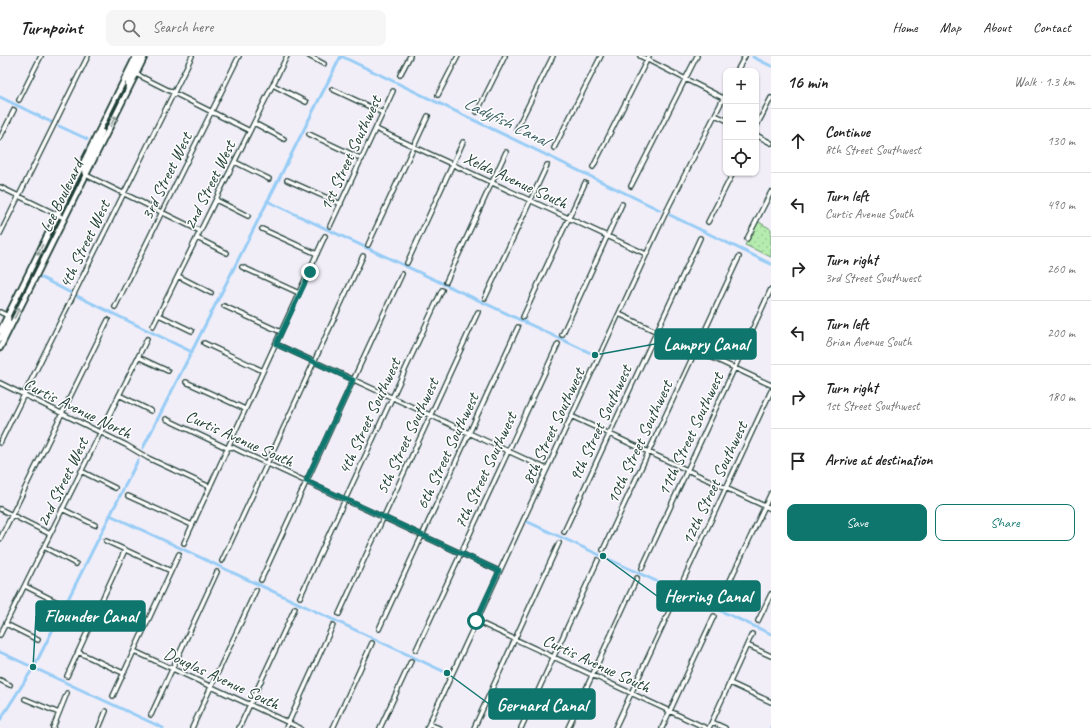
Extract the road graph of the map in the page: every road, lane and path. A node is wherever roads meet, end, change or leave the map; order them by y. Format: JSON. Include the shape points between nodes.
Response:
{"nodes":[{"id":1,"x":41,"y":56,"type":"edge"},
{"id":2,"x":88,"y":56,"type":"edge"},
{"id":3,"x":136,"y":56,"type":"edge"},
{"id":4,"x":140,"y":56,"type":"edge"},
{"id":5,"x":145,"y":56,"type":"edge"},
{"id":6,"x":192,"y":56,"type":"edge"},
{"id":7,"x":239,"y":56,"type":"edge"},
{"id":8,"x":287,"y":56,"type":"edge"},
{"id":9,"x":309,"y":56,"type":"edge"},
{"id":10,"x":410,"y":56,"type":"edge"},
{"id":11,"x":458,"y":56,"type":"edge"},
{"id":12,"x":505,"y":56,"type":"edge"},
{"id":13,"x":553,"y":56,"type":"edge"},
{"id":14,"x":601,"y":56,"type":"edge"},
{"id":15,"x":640,"y":56,"type":"edge"},
{"id":16,"x":697,"y":56,"type":"edge"},
{"id":17,"x":744,"y":56,"type":"edge"},
{"id":18,"x":648,"y":58,"type":"edge"},
{"id":19,"x":324,"y":64,"type":"dead end"},
{"id":20,"x":738,"y":68,"type":"edge"},
{"id":21,"x":136,"y":74,"type":"junction"},
{"id":22,"x":400,"y":75,"type":"dead end"},
{"id":23,"x":685,"y":79,"type":"junction"},
{"id":24,"x":273,"y":86,"type":"junction"},
{"id":25,"x":332,"y":90,"type":"dead end"},
{"id":26,"x":128,"y":91,"type":"junction"},
{"id":27,"x":393,"y":91,"type":"dead end"},
{"id":28,"x":174,"y":92,"type":"junction"},
{"id":29,"x":438,"y":95,"type":"dead end"},
{"id":30,"x":723,"y":98,"type":"joint"},
{"id":31,"x":771,"y":98,"type":"edge"},
{"id":32,"x":19,"y":100,"type":"dead end"},
{"id":33,"x":306,"y":102,"type":"dead end"},
{"id":34,"x":14,"y":110,"type":"dead end"},
{"id":35,"x":212,"y":112,"type":"junction"},
{"id":36,"x":477,"y":112,"type":"dead end"},
{"id":37,"x":383,"y":113,"type":"junction"},
{"id":38,"x":715,"y":115,"type":"junction"},
{"id":39,"x":428,"y":116,"type":"dead end"},
{"id":40,"x":723,"y":119,"type":"edge"},
{"id":41,"x":759,"y":122,"type":"edge"},
{"id":42,"x":254,"y":124,"type":"junction"},
{"id":43,"x":100,"y":128,"type":"junction"},
{"id":44,"x":376,"y":129,"type":"junction"},
{"id":45,"x":516,"y":130,"type":"dead end"},
{"id":46,"x":250,"y":131,"type":"junction"},
{"id":47,"x":309,"y":134,"type":"dead end"},
{"id":48,"x":759,"y":137,"type":"edge"},
{"id":49,"x":0,"y":138,"type":"edge"},
{"id":50,"x":284,"y":139,"type":"dead end"},
{"id":51,"x":463,"y":142,"type":"dead end"},
{"id":52,"x":771,"y":143,"type":"edge"},
{"id":53,"x":414,"y":147,"type":"junction"},
{"id":54,"x":554,"y":148,"type":"dead end"},
{"id":55,"x":506,"y":152,"type":"dead end"},
{"id":56,"x":362,"y":159,"type":"junction"},
{"id":57,"x":235,"y":162,"type":"junction"},
{"id":58,"x":453,"y":164,"type":"junction"},
{"id":59,"x":547,"y":165,"type":"dead end"},
{"id":60,"x":593,"y":167,"type":"dead end"},
{"id":61,"x":86,"y":175,"type":"junction"},
{"id":62,"x":731,"y":176,"type":"edge"},
{"id":63,"x":269,"y":179,"type":"dead end"},
{"id":64,"x":287,"y":180,"type":"dead end"},
{"id":65,"x":492,"y":182,"type":"junction"},
{"id":66,"x":585,"y":183,"type":"dead end"},
{"id":67,"x":0,"y":186,"type":"edge"},
{"id":68,"x":631,"y":186,"type":"dead end"},
{"id":69,"x":771,"y":192,"type":"edge"},
{"id":70,"x":124,"y":193,"type":"junction"},
{"id":71,"x":19,"y":196,"type":"junction"},
{"id":72,"x":216,"y":200,"type":"junction"},
{"id":73,"x":530,"y":200,"type":"junction"},
{"id":74,"x":341,"y":204,"type":"junction"},
{"id":75,"x":622,"y":204,"type":"dead end"},
{"id":76,"x":162,"y":212,"type":"junction"},
{"id":77,"x":58,"y":215,"type":"junction"},
{"id":78,"x":248,"y":216,"type":"dead end"},
{"id":79,"x":64,"y":218,"type":"junction"},
{"id":80,"x":569,"y":218,"type":"junction"},
{"id":81,"x":708,"y":222,"type":"dead end"},
{"id":82,"x":330,"y":226,"type":"dead end"},
{"id":83,"x":262,"y":229,"type":"dead end"},
{"id":84,"x":200,"y":231,"type":"junction"},
{"id":85,"x":0,"y":234,"type":"edge"},
{"id":86,"x":326,"y":236,"type":"dead end"},
{"id":87,"x":608,"y":236,"type":"junction"},
{"id":88,"x":197,"y":238,"type":"junction"},
{"id":89,"x":700,"y":238,"type":"dead end"},
{"id":90,"x":747,"y":239,"type":"dead end"},
{"id":91,"x":368,"y":245,"type":"dead end"},
{"id":92,"x":227,"y":253,"type":"dead end"},
{"id":93,"x":317,"y":254,"type":"junction"},
{"id":94,"x":646,"y":254,"type":"junction"},
{"id":95,"x":364,"y":256,"type":"dead end"},
{"id":96,"x":739,"y":257,"type":"dead end"},
{"id":97,"x":407,"y":263,"type":"dead end"},
{"id":98,"x":242,"y":267,"type":"dead end"},
{"id":99,"x":402,"y":274,"type":"dead end"},
{"id":100,"x":178,"y":276,"type":"junction"},
{"id":101,"x":446,"y":282,"type":"dead end"},
{"id":102,"x":771,"y":289,"type":"edge"},
{"id":103,"x":442,"y":290,"type":"dead end"},
{"id":104,"x":211,"y":293,"type":"dead end"},
{"id":105,"x":299,"y":293,"type":"junction"},
{"id":106,"x":485,"y":298,"type":"dead end"},
{"id":107,"x":224,"y":306,"type":"dead end"},
{"id":108,"x":115,"y":307,"type":"dead end"},
{"id":109,"x":0,"y":312,"type":"edge"},
{"id":110,"x":478,"y":312,"type":"dead end"},
{"id":111,"x":159,"y":314,"type":"junction"},
{"id":112,"x":618,"y":314,"type":"junction"},
{"id":113,"x":8,"y":316,"type":"junction"},
{"id":114,"x":523,"y":317,"type":"dead end"},
{"id":115,"x":108,"y":320,"type":"dead end"},
{"id":116,"x":153,"y":326,"type":"dead end"},
{"id":117,"x":518,"y":327,"type":"dead end"},
{"id":118,"x":0,"y":331,"type":"edge"},
{"id":119,"x":192,"y":331,"type":"dead end"},
{"id":120,"x":281,"y":332,"type":"junction"},
{"id":121,"x":657,"y":332,"type":"junction"},
{"id":122,"x":562,"y":335,"type":"dead end"},
{"id":123,"x":0,"y":339,"type":"edge"},
{"id":124,"x":147,"y":339,"type":"dead end"},
{"id":125,"x":204,"y":343,"type":"dead end"},
{"id":126,"x":276,"y":344,"type":"junction"},
{"id":127,"x":558,"y":344,"type":"dead end"},
{"id":128,"x":0,"y":348,"type":"edge"},
{"id":129,"x":696,"y":350,"type":"junction"},
{"id":130,"x":138,"y":356,"type":"junction"},
{"id":131,"x":315,"y":362,"type":"junction"},
{"id":132,"x":735,"y":368,"type":"junction"},
{"id":133,"x":263,"y":370,"type":"junction"},
{"id":134,"x":168,"y":371,"type":"dead end"},
{"id":135,"x":353,"y":380,"type":"junction"},
{"id":136,"x":186,"y":382,"type":"dead end"},
{"id":137,"x":0,"y":383,"type":"edge"},
{"id":138,"x":771,"y":385,"type":"edge"},
{"id":139,"x":771,"y":391,"type":"edge"},
{"id":140,"x":24,"y":395,"type":"junction"},
{"id":141,"x":119,"y":395,"type":"junction"},
{"id":142,"x":392,"y":397,"type":"junction"},
{"id":143,"x":246,"y":409,"type":"junction"},
{"id":144,"x":151,"y":411,"type":"dead end"},
{"id":145,"x":62,"y":414,"type":"junction"},
{"id":146,"x":431,"y":415,"type":"junction"},
{"id":147,"x":571,"y":416,"type":"junction"},
{"id":148,"x":166,"y":420,"type":"dead end"},
{"id":149,"x":100,"y":433,"type":"junction"},
{"id":150,"x":470,"y":433,"type":"junction"},
{"id":151,"x":610,"y":434,"type":"junction"},
{"id":152,"x":0,"y":443,"type":"edge"},
{"id":153,"x":228,"y":448,"type":"junction"},
{"id":154,"x":508,"y":451,"type":"junction"},
{"id":155,"x":649,"y":452,"type":"junction"},
{"id":156,"x":267,"y":464,"type":"junction"},
{"id":157,"x":547,"y":469,"type":"junction"},
{"id":158,"x":687,"y":470,"type":"junction"},
{"id":159,"x":82,"y":471,"type":"junction"},
{"id":160,"x":306,"y":481,"type":"junction"},
{"id":161,"x":210,"y":487,"type":"junction"},
{"id":162,"x":115,"y":488,"type":"dead end"},
{"id":163,"x":726,"y":488,"type":"junction"},
{"id":164,"x":771,"y":493,"type":"edge"},
{"id":165,"x":128,"y":496,"type":"dead end"},
{"id":166,"x":345,"y":499,"type":"junction"},
{"id":167,"x":765,"y":506,"type":"junction"},
{"id":168,"x":771,"y":508,"type":"edge"},
{"id":169,"x":0,"y":509,"type":"edge"},
{"id":170,"x":62,"y":509,"type":"junction"},
{"id":171,"x":12,"y":515,"type":"junction"},
{"id":172,"x":384,"y":517,"type":"junction"},
{"id":173,"x":95,"y":525,"type":"dead end"},
{"id":174,"x":192,"y":525,"type":"junction"},
{"id":175,"x":564,"y":532,"type":"dead end"},
{"id":176,"x":50,"y":534,"type":"junction"},
{"id":177,"x":422,"y":535,"type":"junction"},
{"id":178,"x":0,"y":539,"type":"edge"},
{"id":179,"x":106,"y":541,"type":"dead end"},
{"id":180,"x":184,"y":543,"type":"dead end"},
{"id":181,"x":559,"y":543,"type":"dead end"},
{"id":182,"x":44,"y":548,"type":"junction"},
{"id":183,"x":125,"y":550,"type":"junction"},
{"id":184,"x":603,"y":550,"type":"dead end"},
{"id":185,"x":461,"y":553,"type":"junction"},
{"id":186,"x":179,"y":554,"type":"dead end"},
{"id":187,"x":598,"y":560,"type":"dead end"},
{"id":188,"x":222,"y":562,"type":"dead end"},
{"id":189,"x":76,"y":564,"type":"dead end"},
{"id":190,"x":642,"y":568,"type":"dead end"},
{"id":191,"x":170,"y":571,"type":"junction"},
{"id":192,"x":499,"y":571,"type":"junction"},
{"id":193,"x":217,"y":572,"type":"dead end"},
{"id":194,"x":637,"y":578,"type":"dead end"},
{"id":195,"x":261,"y":580,"type":"dead end"},
{"id":196,"x":681,"y":585,"type":"dead end"},
{"id":197,"x":25,"y":586,"type":"junction"},
{"id":198,"x":256,"y":590,"type":"dead end"},
{"id":199,"x":771,"y":594,"type":"edge"},
{"id":200,"x":300,"y":597,"type":"dead end"},
{"id":201,"x":674,"y":599,"type":"dead end"},
{"id":202,"x":57,"y":602,"type":"dead end"},
{"id":203,"x":769,"y":603,"type":"edge"},
{"id":204,"x":719,"y":604,"type":"dead end"},
{"id":205,"x":295,"y":608,"type":"dead end"},
{"id":206,"x":339,"y":614,"type":"dead end"},
{"id":207,"x":714,"y":616,"type":"dead end"},
{"id":208,"x":476,"y":621,"type":"junction"},
{"id":209,"x":758,"y":621,"type":"dead end"},
{"id":210,"x":6,"y":624,"type":"junction"},
{"id":211,"x":333,"y":626,"type":"dead end"},
{"id":212,"x":379,"y":629,"type":"dead end"},
{"id":213,"x":752,"y":634,"type":"dead end"},
{"id":214,"x":0,"y":636,"type":"edge"},
{"id":215,"x":515,"y":639,"type":"junction"},
{"id":216,"x":38,"y":640,"type":"dead end"},
{"id":217,"x":372,"y":643,"type":"dead end"},
{"id":218,"x":747,"y":644,"type":"junction"},
{"id":219,"x":416,"y":650,"type":"dead end"},
{"id":220,"x":134,"y":651,"type":"junction"},
{"id":221,"x":78,"y":652,"type":"junction"},
{"id":222,"x":771,"y":656,"type":"edge"},
{"id":223,"x":554,"y":657,"type":"junction"},
{"id":224,"x":410,"y":661,"type":"dead end"},
{"id":225,"x":172,"y":669,"type":"junction"},
{"id":226,"x":123,"y":673,"type":"junction"},
{"id":227,"x":592,"y":675,"type":"junction"},
{"id":228,"x":67,"y":676,"type":"dead end"},
{"id":229,"x":0,"y":680,"type":"edge"},
{"id":230,"x":730,"y":683,"type":"junction"},
{"id":231,"x":10,"y":685,"type":"dead end"},
{"id":232,"x":211,"y":687,"type":"junction"},
{"id":233,"x":67,"y":693,"type":"dead end"},
{"id":234,"x":631,"y":693,"type":"junction"},
{"id":235,"x":113,"y":696,"type":"dead end"},
{"id":236,"x":25,"y":699,"type":"dead end"},
{"id":237,"x":771,"y":702,"type":"edge"},
{"id":238,"x":250,"y":705,"type":"junction"},
{"id":239,"x":106,"y":711,"type":"dead end"},
{"id":240,"x":670,"y":711,"type":"junction"},
{"id":241,"x":59,"y":713,"type":"junction"},
{"id":242,"x":151,"y":715,"type":"dead end"},
{"id":243,"x":712,"y":722,"type":"junction"},
{"id":244,"x":289,"y":723,"type":"junction"},
{"id":245,"x":429,"y":724,"type":"junction"},
{"id":246,"x":53,"y":728,"type":"edge"},
{"id":247,"x":99,"y":728,"type":"edge"},
{"id":248,"x":192,"y":728,"type":"edge"},
{"id":249,"x":239,"y":728,"type":"edge"},
{"id":250,"x":286,"y":728,"type":"edge"},
{"id":251,"x":300,"y":728,"type":"edge"},
{"id":252,"x":333,"y":728,"type":"edge"},
{"id":253,"x":380,"y":728,"type":"edge"},
{"id":254,"x":427,"y":728,"type":"edge"},
{"id":255,"x":439,"y":728,"type":"edge"},
{"id":256,"x":474,"y":728,"type":"edge"},
{"id":257,"x":521,"y":728,"type":"edge"},
{"id":258,"x":568,"y":728,"type":"edge"},
{"id":259,"x":615,"y":728,"type":"edge"},
{"id":260,"x":662,"y":728,"type":"edge"},
{"id":261,"x":708,"y":728,"type":"edge"},
{"id":262,"x":725,"y":728,"type":"edge"}],
"edges":[{"from":1,"to":32,"type":"street"},
{"from":2,"to":71,"type":"street"},
{"from":3,"to":43,"type":"main road","name":"Lee Boulevard"},
{"from":4,"to":26,"type":"main road","via":[[128,81]]},
{"from":5,"to":21,"type":"main road","name":"Lee Boulevard"},
{"from":6,"to":28,"type":"street","name":"4th Street West"},
{"from":7,"to":35,"type":"street","name":"3rd Street West"},
{"from":8,"to":24,"type":"street","name":"2nd Street West"},
{"from":9,"to":19,"type":"street"},
{"from":10,"to":22,"type":"street"},
{"from":11,"to":29,"type":"street"},
{"from":12,"to":36,"type":"street"},
{"from":13,"to":45,"type":"street"},
{"from":14,"to":54,"type":"street"},
{"from":15,"to":18,"type":"street"},
{"from":16,"to":23,"type":"street"},
{"from":17,"to":20,"type":"street"},
{"from":18,"to":23,"type":"street"},
{"from":18,"to":60,"type":"street"},
{"from":21,"to":26,"type":"main road","name":"Lee Boulevard"},
{"from":21,"to":28,"type":"street"},
{"from":23,"to":30,"type":"street"},
{"from":23,"to":68,"type":"street"},
{"from":24,"to":33,"type":"street"},
{"from":24,"to":42,"type":"street","name":"2nd Street West"},
{"from":25,"to":37,"type":"street"},
{"from":61,"to":26,"type":"main road","name":"Lee Boulevard","one_way":true},
{"from":27,"to":37,"type":"street","name":"1st Street Southwest"},
{"from":28,"to":35,"type":"street"},
{"from":28,"to":70,"type":"street","name":"4th Street West"},
{"from":30,"to":38,"type":"street","name":"8th Street Southwest"},
{"from":31,"to":41,"type":"street"},
{"from":34,"to":49,"type":"street"},
{"from":35,"to":46,"type":"street"},
{"from":35,"to":76,"type":"street","name":"3rd Street West"},
{"from":37,"to":44,"type":"street","name":"1st Street Southwest"},
{"from":38,"to":40,"type":"street"},
{"from":38,"to":94,"type":"street","name":"8th Street Southwest"},
{"from":39,"to":53,"type":"street"},
{"from":42,"to":46,"type":"street","name":"2nd Street West"},
{"from":42,"to":50,"type":"street"},
{"from":43,"to":61,"type":"main road","via":[[102,132],[85,168]]},
{"from":43,"to":77,"type":"main road","name":"Lee Boulevard"},
{"from":44,"to":53,"type":"street","name":"Xelda Avenue South"},
{"from":44,"to":56,"type":"street","name":"1st Street Southwest"},
{"from":46,"to":57,"type":"street","name":"2nd Street West"},
{"from":47,"to":56,"type":"street"},
{"from":48,"to":52,"type":"street"},
{"from":51,"to":58,"type":"street"},
{"from":53,"to":58,"type":"street","name":"Xelda Avenue South"},
{"from":53,"to":91,"type":"street"},
{"from":55,"to":65,"type":"street"},
{"from":56,"to":74,"type":"street","name":"1st Street Southwest"},
{"from":57,"to":63,"type":"street"},
{"from":57,"to":72,"type":"street","name":"2nd Street West"},
{"from":58,"to":65,"type":"street","name":"Xelda Avenue South"},
{"from":58,"to":97,"type":"street"},
{"from":59,"to":73,"type":"street"},
{"from":61,"to":70,"type":"street"},
{"from":61,"to":79,"type":"main road","name":"Lee Boulevard"},
{"from":62,"to":81,"type":"street"},
{"from":64,"to":74,"type":"street"},
{"from":65,"to":73,"type":"street","name":"Xelda Avenue South"},
{"from":65,"to":101,"type":"street"},
{"from":66,"to":80,"type":"street"},
{"from":67,"to":71,"type":"street"},
{"from":69,"to":90,"type":"street"},
{"from":70,"to":76,"type":"street"},
{"from":70,"to":140,"type":"street","name":"4th Street West"},
{"from":71,"to":77,"type":"street"},
{"from":71,"to":85,"type":"street"},
{"from":72,"to":78,"type":"street"},
{"from":72,"to":84,"type":"street","name":"2nd Street West"},
{"from":73,"to":80,"type":"street","name":"Xelda Avenue South"},
{"from":73,"to":106,"type":"street"},
{"from":74,"to":82,"type":"street","name":"1st Street Southwest"},
{"from":75,"to":87,"type":"street"},
{"from":76,"to":84,"type":"street"},
{"from":76,"to":108,"type":"street","name":"3rd Street West"},
{"from":77,"to":79,"type":"street"},
{"from":77,"to":113,"type":"main road","name":"Lee Boulevard","one_way":true},
{"from":128,"to":79,"type":"main road","name":"Lee Boulevard","one_way":true},
{"from":80,"to":87,"type":"street","name":"Xelda Avenue South"},
{"from":80,"to":114,"type":"street"},
{"from":83,"to":93,"type":"street"},
{"from":84,"to":88,"type":"street","name":"2nd Street West"},
{"from":86,"to":93,"type":"street","name":"1st Street Southwest"},
{"from":87,"to":94,"type":"street","name":"Xelda Avenue South"},
{"from":87,"to":122,"type":"street"},
{"from":88,"to":92,"type":"street"},
{"from":88,"to":100,"type":"street","name":"2nd Street West"},
{"from":89,"to":121,"type":"street","name":"9th Street Southwest"},
{"from":93,"to":105,"type":"street","name":"1st Street Southwest"},
{"from":94,"to":112,"type":"street","name":"8th Street Southwest"},
{"from":95,"to":131,"type":"street"},
{"from":96,"to":129,"type":"street","name":"10th Street Southwest"},
{"from":98,"to":105,"type":"street"},
{"from":99,"to":135,"type":"street"},
{"from":100,"to":104,"type":"street"},
{"from":100,"to":111,"type":"street","name":"2nd Street West"},
{"from":102,"to":132,"type":"street","name":"11th Street Southwest"},
{"from":103,"to":142,"type":"street","name":"4th Street Southwest"},
{"from":105,"to":120,"type":"street","name":"1st Street Southwest"},
{"from":107,"to":120,"type":"street"},
{"from":109,"to":113,"type":"street"},
{"from":110,"to":146,"type":"street","name":"5th Street Southwest"},
{"from":111,"to":116,"type":"street","name":"2nd Street West"},
{"from":111,"to":119,"type":"street"},
{"from":112,"to":121,"type":"street"},
{"from":112,"to":147,"type":"street","name":"8th Street Southwest"},
{"from":113,"to":118,"type":"main road","name":"Lee Boulevard"},
{"from":113,"to":123,"type":"main road"},
{"from":115,"to":145,"type":"street"},
{"from":117,"to":150,"type":"street","name":"6th Street Southwest"},
{"from":120,"to":126,"type":"street","name":"1st Street Southwest"},
{"from":121,"to":129,"type":"street"},
{"from":121,"to":151,"type":"street","name":"9th Street Southwest"},
{"from":124,"to":130,"type":"street","name":"2nd Street West"},
{"from":125,"to":133,"type":"street"},
{"from":126,"to":131,"type":"street"},
{"from":126,"to":133,"type":"street","name":"1st Street Southwest"},
{"from":127,"to":154,"type":"street","name":"7th Street Southwest"},
{"from":129,"to":132,"type":"street"},
{"from":129,"to":155,"type":"street","name":"10th Street Southwest"},
{"from":130,"to":134,"type":"street"},
{"from":130,"to":141,"type":"street","name":"2nd Street West"},
{"from":131,"to":135,"type":"street"},
{"from":131,"to":156,"type":"street"},
{"from":132,"to":138,"type":"street"},
{"from":132,"to":158,"type":"street","name":"11th Street Southwest"},
{"from":133,"to":143,"type":"street","name":"1st Street Southwest"},
{"from":135,"to":142,"type":"street"},
{"from":135,"to":160,"type":"street"},
{"from":136,"to":143,"type":"street"},
{"from":137,"to":140,"type":"street","name":"Curtis Avenue North"},
{"from":139,"to":163,"type":"street","name":"12th Street Southwest"},
{"from":140,"to":145,"type":"street","name":"Curtis Avenue North"},
{"from":140,"to":152,"type":"street","name":"4th Street West"},
{"from":141,"to":144,"type":"street"},
{"from":141,"to":149,"type":"street","name":"2nd Street West"},
{"from":142,"to":146,"type":"street"},
{"from":142,"to":166,"type":"street","name":"4th Street Southwest"},
{"from":143,"to":153,"type":"street","name":"1st Street Southwest"},
{"from":145,"to":149,"type":"street","name":"Curtis Avenue North"},
{"from":145,"to":171,"type":"street"},
{"from":146,"to":150,"type":"street"},
{"from":146,"to":172,"type":"street","name":"5th Street Southwest"},
{"from":147,"to":151,"type":"street"},
{"from":147,"to":157,"type":"street","name":"8th Street Southwest"},
{"from":148,"to":153,"type":"street","name":"Curtis Avenue South"},
{"from":149,"to":159,"type":"street","name":"2nd Street West"},
{"from":149,"to":161,"type":"street","name":"Curtis Avenue North"},
{"from":150,"to":154,"type":"street"},
{"from":150,"to":177,"type":"street","name":"6th Street Southwest"},
{"from":151,"to":155,"type":"street"},
{"from":151,"to":175,"type":"street","name":"9th Street Southwest"},
{"from":153,"to":156,"type":"street","name":"Curtis Avenue South","via":[[232,447]]},
{"from":153,"to":161,"type":"street","name":"1st Street Southwest"},
{"from":154,"to":157,"type":"street"},
{"from":154,"to":185,"type":"street","name":"7th Street Southwest"},
{"from":155,"to":158,"type":"street"},
{"from":155,"to":184,"type":"street","name":"10th Street Southwest"},
{"from":156,"to":160,"type":"street","name":"Curtis Avenue South"},
{"from":156,"to":188,"type":"street"},
{"from":157,"to":192,"type":"street","name":"8th Street Southwest"},
{"from":158,"to":163,"type":"street"},
{"from":158,"to":190,"type":"street","name":"11th Street Southwest"},
{"from":159,"to":162,"type":"street"},
{"from":159,"to":170,"type":"street","name":"2nd Street West"},
{"from":160,"to":166,"type":"street","name":"Curtis Avenue South"},
{"from":160,"to":195,"type":"street"},
{"from":161,"to":174,"type":"street","name":"1st Street Southwest"},
{"from":163,"to":167,"type":"street"},
{"from":163,"to":196,"type":"street","name":"12th Street Southwest"},
{"from":164,"to":167,"type":"street"},
{"from":165,"to":174,"type":"street"},
{"from":166,"to":172,"type":"street","name":"Curtis Avenue South"},
{"from":166,"to":200,"type":"street","name":"4th Street Southwest"},
{"from":167,"to":168,"type":"street"},
{"from":167,"to":204,"type":"street"},
{"from":169,"to":171,"type":"street"},
{"from":170,"to":173,"type":"street"},
{"from":170,"to":176,"type":"street","name":"2nd Street West"},
{"from":171,"to":176,"type":"street"},
{"from":171,"to":178,"type":"street"},
{"from":172,"to":177,"type":"street","name":"Curtis Avenue South"},
{"from":172,"to":206,"type":"street","name":"5th Street Southwest"},
{"from":174,"to":180,"type":"street","name":"1st Street Southwest"},
{"from":176,"to":182,"type":"street","name":"2nd Street West"},
{"from":177,"to":185,"type":"street","name":"Curtis Avenue South"},
{"from":177,"to":212,"type":"street","name":"6th Street Southwest"},
{"from":179,"to":183,"type":"street"},
{"from":181,"to":215,"type":"street"},
{"from":182,"to":189,"type":"street"},
{"from":182,"to":197,"type":"street","name":"2nd Street West"},
{"from":183,"to":191,"type":"street"},
{"from":183,"to":221,"type":"street"},
{"from":185,"to":192,"type":"street","name":"Curtis Avenue South"},
{"from":185,"to":219,"type":"street","name":"7th Street Southwest"},
{"from":186,"to":191,"type":"street"},
{"from":187,"to":223,"type":"street"},
{"from":191,"to":220,"type":"street"},
{"from":192,"to":208,"type":"street","name":"8th Street Southwest"},
{"from":193,"to":225,"type":"street"},
{"from":194,"to":227,"type":"street"},
{"from":197,"to":202,"type":"street"},
{"from":197,"to":210,"type":"street","name":"2nd Street West"},
{"from":198,"to":232,"type":"street"},
{"from":199,"to":203,"type":"street"},
{"from":201,"to":234,"type":"street"},
{"from":203,"to":209,"type":"street"},
{"from":205,"to":238,"type":"street"},
{"from":207,"to":240,"type":"street"},
{"from":208,"to":215,"type":"street","name":"Curtis Avenue South"},
{"from":208,"to":245,"type":"street","name":"8th Street Southwest"},
{"from":210,"to":214,"type":"street","name":"2nd Street West"},
{"from":210,"to":216,"type":"street"},
{"from":211,"to":244,"type":"street"},
{"from":213,"to":218,"type":"street"},
{"from":215,"to":223,"type":"street","name":"Curtis Avenue South"},
{"from":215,"to":256,"type":"street"},
{"from":217,"to":252,"type":"street"},
{"from":218,"to":222,"type":"street"},
{"from":218,"to":230,"type":"street"},
{"from":220,"to":225,"type":"street","name":"Douglas Avenue South"},
{"from":220,"to":226,"type":"street"},
{"from":221,"to":226,"type":"street"},
{"from":221,"to":228,"type":"street"},
{"from":223,"to":227,"type":"street","name":"Curtis Avenue South"},
{"from":223,"to":257,"type":"street"},
{"from":224,"to":253,"type":"street"},
{"from":225,"to":232,"type":"street","name":"Douglas Avenue South"},
{"from":225,"to":242,"type":"street"},
{"from":226,"to":235,"type":"street"},
{"from":227,"to":234,"type":"street","name":"Curtis Avenue South"},
{"from":227,"to":258,"type":"street"},
{"from":229,"to":231,"type":"street"},
{"from":230,"to":237,"type":"street"},
{"from":230,"to":243,"type":"street"},
{"from":232,"to":238,"type":"street","name":"Douglas Avenue South"},
{"from":232,"to":248,"type":"street"},
{"from":233,"to":241,"type":"street"},
{"from":234,"to":240,"type":"street","name":"Curtis Avenue South"},
{"from":234,"to":259,"type":"street"},
{"from":236,"to":241,"type":"street"},
{"from":238,"to":244,"type":"street","name":"Douglas Avenue South"},
{"from":238,"to":249,"type":"street"},
{"from":239,"to":247,"type":"street"},
{"from":240,"to":260,"type":"street"},
{"from":240,"to":261,"type":"street","name":"Curtis Avenue South"},
{"from":241,"to":246,"type":"street"},
{"from":243,"to":261,"type":"street"},
{"from":243,"to":262,"type":"street"},
{"from":244,"to":250,"type":"street"},
{"from":244,"to":251,"type":"street","name":"Douglas Avenue South"},
{"from":245,"to":254,"type":"street","name":"8th Street Southwest"},
{"from":245,"to":255,"type":"street"}]}
